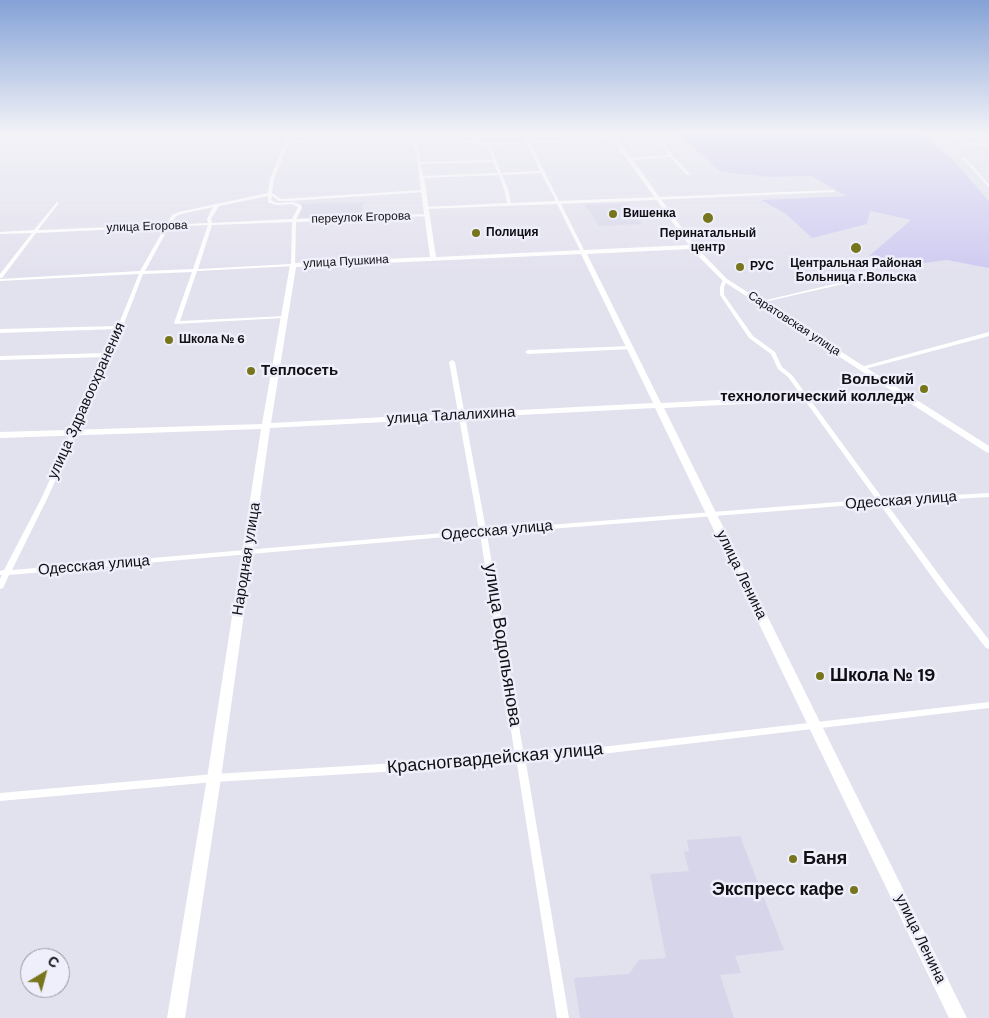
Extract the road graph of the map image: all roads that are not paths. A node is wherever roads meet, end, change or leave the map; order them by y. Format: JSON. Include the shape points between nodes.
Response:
{"nodes":[{"id":1,"x":272,"y":181,"type":"edge"},
{"id":2,"x":422,"y":181,"type":"edge"},
{"id":3,"x":501,"y":181,"type":"edge"},
{"id":4,"x":547,"y":181,"type":"edge"},
{"id":5,"x":645,"y":181,"type":"edge"},
{"id":6,"x":423,"y":191,"type":"junction"},
{"id":7,"x":833,"y":191,"type":"dead end"},
{"id":8,"x":271,"y":194,"type":"junction"},
{"id":9,"x":658,"y":199,"type":"junction"},
{"id":10,"x":557,"y":202,"type":"junction"},
{"id":11,"x":57,"y":203,"type":"dead end"},
{"id":12,"x":221,"y":204,"type":"junction"},
{"id":13,"x":509,"y":204,"type":"junction"},
{"id":14,"x":426,"y":208,"type":"junction"},
{"id":15,"x":428,"y":215,"type":"junction"},
{"id":16,"x":294,"y":220,"type":"junction"},
{"id":17,"x":166,"y":225,"type":"junction"},
{"id":18,"x":210,"y":225,"type":"junction"},
{"id":19,"x":36,"y":232,"type":"junction"},
{"id":20,"x":0,"y":233,"type":"edge"},
{"id":21,"x":693,"y":247,"type":"junction"},
{"id":22,"x":583,"y":252,"type":"junction"},
{"id":23,"x":433,"y":258,"type":"junction"},
{"id":24,"x":293,"y":264,"type":"junction"},
{"id":25,"x":193,"y":270,"type":"junction"},
{"id":26,"x":142,"y":272,"type":"junction"},
{"id":27,"x":885,"y":273,"type":"dead end"},
{"id":28,"x":0,"y":278,"type":"edge"},
{"id":29,"x":725,"y":280,"type":"junction"},
{"id":30,"x":760,"y":302,"type":"junction"},
{"id":31,"x":284,"y":317,"type":"junction"},
{"id":32,"x":122,"y":327,"type":"junction"},
{"id":33,"x":0,"y":331,"type":"edge"},
{"id":34,"x":989,"y":334,"type":"edge"},
{"id":35,"x":631,"y":348,"type":"junction"},
{"id":36,"x":528,"y":352,"type":"dead end"},
{"id":37,"x":109,"y":355,"type":"junction"},
{"id":38,"x":0,"y":358,"type":"edge"},
{"id":39,"x":452,"y":362,"type":"dead end"},
{"id":40,"x":863,"y":368,"type":"junction"},
{"id":41,"x":902,"y":393,"type":"junction"},
{"id":42,"x":804,"y":397,"type":"junction"},
{"id":43,"x":659,"y":405,"type":"junction"},
{"id":44,"x":462,"y":416,"type":"junction"},
{"id":45,"x":267,"y":426,"type":"junction"},
{"id":46,"x":73,"y":431,"type":"junction"},
{"id":47,"x":0,"y":435,"type":"edge"},
{"id":48,"x":989,"y":450,"type":"edge"},
{"id":49,"x":989,"y":495,"type":"edge"},
{"id":50,"x":882,"y":501,"type":"junction"},
{"id":51,"x":711,"y":515,"type":"junction"},
{"id":52,"x":483,"y":532,"type":"junction"},
{"id":53,"x":248,"y":552,"type":"junction"},
{"id":54,"x":3,"y":573,"type":"edge"},
{"id":55,"x":0,"y":586,"type":"edge"},
{"id":56,"x":989,"y":646,"type":"edge"},
{"id":57,"x":989,"y":705,"type":"edge"},
{"id":58,"x":816,"y":726,"type":"junction"},
{"id":59,"x":520,"y":760,"type":"junction"},
{"id":60,"x":214,"y":778,"type":"junction"},
{"id":61,"x":0,"y":797,"type":"edge"},
{"id":62,"x":176,"y":1018,"type":"edge"},
{"id":63,"x":563,"y":1018,"type":"edge"},
{"id":64,"x":958,"y":1018,"type":"edge"}],
"edges":[{"from":1,"to":8,"type":"street"},
{"from":2,"to":6,"type":"street"},
{"from":3,"to":13,"type":"street"},
{"from":4,"to":10,"type":"street","name":"улица Ленина"},
{"from":5,"to":9,"type":"street","name":"Саратовская улица"},
{"from":6,"to":8,"type":"street","via":[[289,200],[280,200]]},
{"from":6,"to":14,"type":"street"},
{"from":7,"to":9,"type":"street"},
{"from":8,"to":12,"type":"street"},
{"from":8,"to":16,"type":"street","name":"Народная улица","via":[[269,201],[277,204],[298,204],[300,208]]},
{"from":9,"to":10,"type":"street"},
{"from":9,"to":21,"type":"street","name":"Саратовская улица"},
{"from":10,"to":13,"type":"street"},
{"from":10,"to":22,"type":"street","name":"улица Ленина"},
{"from":11,"to":19,"type":"street"},
{"from":12,"to":17,"type":"street","name":"улица Здравоохранения","via":[[172,216]]},
{"from":12,"to":18,"type":"street","via":[[212,212]]},
{"from":13,"to":14,"type":"street"},
{"from":14,"to":15,"type":"street"},
{"from":15,"to":16,"type":"street","name":"переулок Егорова"},
{"from":15,"to":23,"type":"street"},
{"from":16,"to":18,"type":"street","name":"улица Егорова"},
{"from":16,"to":24,"type":"street","name":"Народная улица"},
{"from":17,"to":18,"type":"street","name":"улица Егорова"},
{"from":17,"to":19,"type":"street","name":"улица Егорова"},
{"from":17,"to":26,"type":"street","name":"улица Здравоохранения"},
{"from":18,"to":25,"type":"street"},
{"from":19,"to":20,"type":"street","name":"улица Егорова"},
{"from":19,"to":28,"type":"street"},
{"from":21,"to":22,"type":"street","name":"улица Пушкина"},
{"from":21,"to":29,"type":"street","name":"Саратовская улица"},
{"from":22,"to":23,"type":"street","name":"улица Пушкина"},
{"from":22,"to":35,"type":"street","name":"улица Ленина"},
{"from":23,"to":24,"type":"street","name":"улица Пушкина"},
{"from":24,"to":25,"type":"street","name":"улица Пушкина"},
{"from":24,"to":31,"type":"street","name":"Народная улица"},
{"from":25,"to":26,"type":"street","name":"улица Пушкина"},
{"from":25,"to":31,"type":"street","via":[[176,323]]},
{"from":26,"to":28,"type":"street","name":"улица Пушкина"},
{"from":26,"to":32,"type":"street","name":"улица Здравоохранения"},
{"from":27,"to":30,"type":"street"},
{"from":29,"to":30,"type":"street","name":"Саратовская улица"},
{"from":29,"to":42,"type":"street","via":[[722,294],[752,337],[773,353],[780,368],[790,376]]},
{"from":30,"to":40,"type":"street","name":"Саратовская улица"},
{"from":31,"to":45,"type":"street","name":"Народная улица"},
{"from":32,"to":33,"type":"street"},
{"from":32,"to":37,"type":"street","name":"улица Здравоохранения"},
{"from":34,"to":40,"type":"street"},
{"from":35,"to":36,"type":"street"},
{"from":35,"to":43,"type":"street","name":"улица Ленина"},
{"from":37,"to":38,"type":"street"},
{"from":37,"to":46,"type":"street","name":"улица Здравоохранения"},
{"from":39,"to":44,"type":"street","name":"улица Водопьянова"},
{"from":40,"to":41,"type":"street","name":"Саратовская улица"},
{"from":41,"to":42,"type":"street","name":"улица Талалихина"},
{"from":41,"to":48,"type":"street","name":"Саратовская улица"},
{"from":42,"to":43,"type":"street","name":"улица Талалихина"},
{"from":42,"to":50,"type":"street"},
{"from":43,"to":44,"type":"street","name":"улица Талалихина"},
{"from":43,"to":51,"type":"street","name":"улица Ленина"},
{"from":44,"to":45,"type":"street","name":"улица Талалихина"},
{"from":44,"to":52,"type":"street","name":"улица Водопьянова"},
{"from":45,"to":46,"type":"street","name":"улица Талалихина"},
{"from":45,"to":53,"type":"street","name":"Народная улица"},
{"from":46,"to":47,"type":"street","name":"улица Талалихина"},
{"from":46,"to":54,"type":"street","name":"улица Здравоохранения","via":[[44,499]]},
{"from":49,"to":50,"type":"street","name":"Одесская улица"},
{"from":50,"to":51,"type":"street","name":"Одесская улица"},
{"from":50,"to":56,"type":"street"},
{"from":51,"to":52,"type":"street","name":"Одесская улица"},
{"from":51,"to":58,"type":"street","name":"улица Ленина"},
{"from":52,"to":53,"type":"street","name":"Одесская улица"},
{"from":52,"to":59,"type":"street","name":"улица Водопьянова"},
{"from":53,"to":54,"type":"street","name":"Одесская улица"},
{"from":53,"to":60,"type":"street","name":"Народная улица"},
{"from":54,"to":55,"type":"street","name":"улица Здравоохранения"},
{"from":57,"to":58,"type":"street","name":"Красногвардейская улица"},
{"from":58,"to":59,"type":"street","name":"Красногвардейская улица"},
{"from":58,"to":64,"type":"street","name":"улица Ленина"},
{"from":59,"to":60,"type":"street","name":"Красногвардейская улица"},
{"from":59,"to":63,"type":"street","name":"улица Водопьянова"},
{"from":60,"to":61,"type":"street","name":"Красногвардейская улица"},
{"from":60,"to":62,"type":"street","name":"Народная улица"}]}
